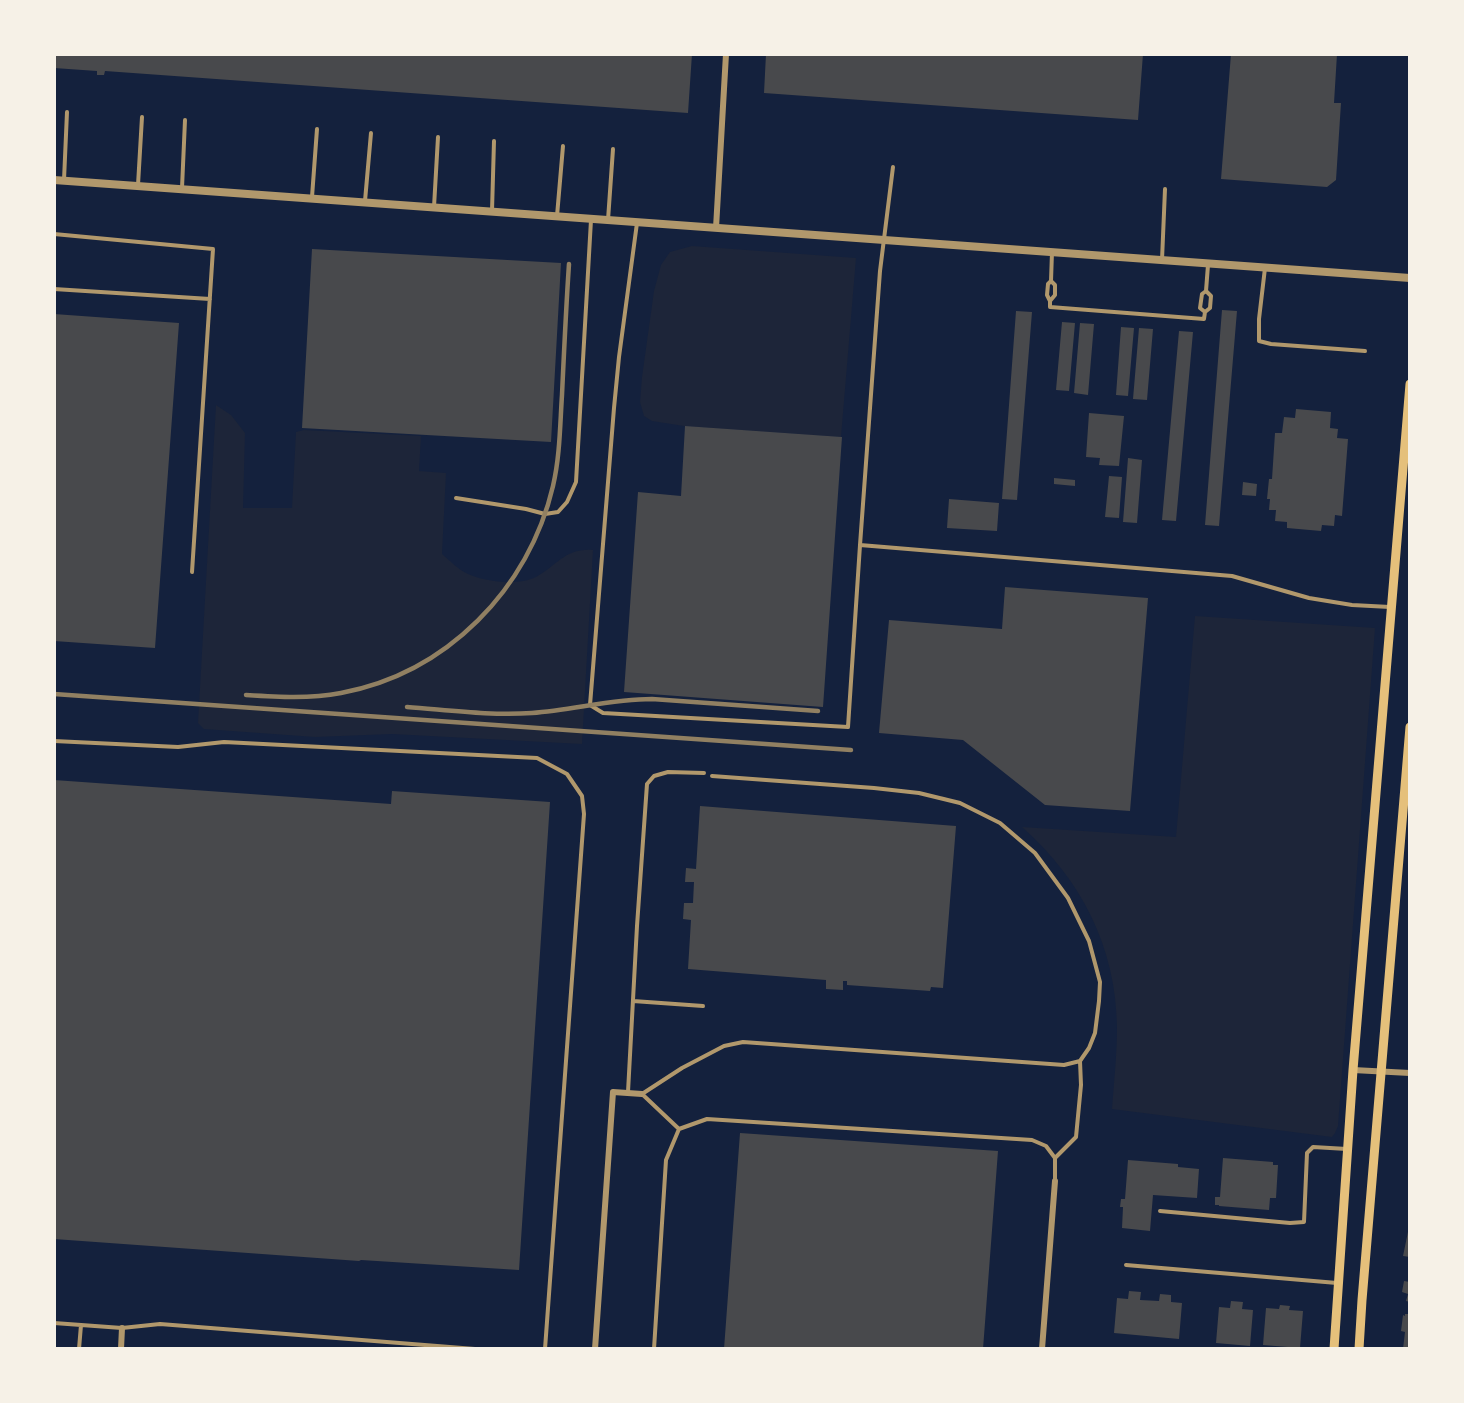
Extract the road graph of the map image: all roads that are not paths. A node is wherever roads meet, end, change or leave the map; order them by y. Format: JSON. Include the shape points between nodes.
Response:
{"nodes":[{"id":1,"x":726,"y":54,"type":"edge"},
{"id":2,"x":67,"y":112,"type":"dead end"},
{"id":3,"x":142,"y":117,"type":"dead end"},
{"id":4,"x":185,"y":120,"type":"dead end"},
{"id":5,"x":317,"y":129,"type":"dead end"},
{"id":6,"x":371,"y":133,"type":"dead end"},
{"id":7,"x":438,"y":137,"type":"dead end"},
{"id":8,"x":494,"y":141,"type":"dead end"},
{"id":9,"x":563,"y":146,"type":"dead end"},
{"id":10,"x":613,"y":149,"type":"dead end"},
{"id":11,"x":893,"y":167,"type":"dead end"},
{"id":12,"x":59,"y":180,"type":"edge"},
{"id":13,"x":138,"y":186,"type":"junction"},
{"id":14,"x":182,"y":189,"type":"junction"},
{"id":15,"x":1165,"y":189,"type":"dead end"},
{"id":16,"x":312,"y":198,"type":"junction"},
{"id":17,"x":365,"y":202,"type":"junction"},
{"id":18,"x":434,"y":207,"type":"junction"},
{"id":19,"x":492,"y":212,"type":"junction"},
{"id":20,"x":557,"y":216,"type":"junction"},
{"id":21,"x":591,"y":219,"type":"junction"},
{"id":22,"x":608,"y":220,"type":"junction"},
{"id":23,"x":637,"y":222,"type":"junction"},
{"id":24,"x":716,"y":228,"type":"junction"},
{"id":25,"x":54,"y":234,"type":"edge"},
{"id":26,"x":885,"y":239,"type":"junction"},
{"id":27,"x":1053,"y":252,"type":"junction"},
{"id":28,"x":1162,"y":260,"type":"junction"},
{"id":29,"x":1208,"y":263,"type":"junction"},
{"id":30,"x":1265,"y":267,"type":"junction"},
{"id":31,"x":1410,"y":278,"type":"edge"},
{"id":32,"x":54,"y":289,"type":"edge"},
{"id":33,"x":1206,"y":291,"type":"junction"},
{"id":34,"x":210,"y":299,"type":"junction"},
{"id":35,"x":1205,"y":312,"type":"junction"},
{"id":36,"x":1365,"y":351,"type":"dead end"},
{"id":37,"x":1410,"y":384,"type":"edge"},
{"id":38,"x":456,"y":498,"type":"dead end"},
{"id":39,"x":860,"y":545,"type":"junction"},
{"id":40,"x":192,"y":572,"type":"dead end"},
{"id":41,"x":1392,"y":607,"type":"junction"},
{"id":42,"x":1410,"y":727,"type":"edge"},
{"id":43,"x":54,"y":741,"type":"edge"},
{"id":44,"x":704,"y":773,"type":"dead end"},
{"id":45,"x":712,"y":776,"type":"dead end"},
{"id":46,"x":1405,"y":848,"type":"edge"},
{"id":47,"x":633,"y":1001,"type":"junction"},
{"id":48,"x":703,"y":1006,"type":"dead end"},
{"id":49,"x":1080,"y":1061,"type":"junction"},
{"id":50,"x":1353,"y":1070,"type":"junction"},
{"id":51,"x":1381,"y":1072,"type":"junction"},
{"id":52,"x":1410,"y":1073,"type":"edge"},
{"id":53,"x":628,"y":1093,"type":"junction"},
{"id":54,"x":642,"y":1094,"type":"junction"},
{"id":55,"x":679,"y":1129,"type":"junction"},
{"id":56,"x":1348,"y":1149,"type":"junction"},
{"id":57,"x":1054,"y":1158,"type":"junction"},
{"id":58,"x":1055,"y":1181,"type":"joint"},
{"id":59,"x":1160,"y":1211,"type":"dead end"},
{"id":60,"x":1126,"y":1265,"type":"dead end"},
{"id":61,"x":1338,"y":1283,"type":"junction"},
{"id":62,"x":54,"y":1323,"type":"edge"},
{"id":63,"x":81,"y":1325,"type":"junction"},
{"id":64,"x":122,"y":1328,"type":"junction"},
{"id":65,"x":79,"y":1349,"type":"edge"},
{"id":66,"x":121,"y":1349,"type":"edge"},
{"id":67,"x":475,"y":1349,"type":"edge"},
{"id":68,"x":545,"y":1349,"type":"edge"},
{"id":69,"x":595,"y":1349,"type":"edge"},
{"id":70,"x":654,"y":1349,"type":"edge"},
{"id":71,"x":1042,"y":1349,"type":"edge"},
{"id":72,"x":1334,"y":1349,"type":"edge"},
{"id":73,"x":1359,"y":1349,"type":"edge"}],
"edges":[{"from":1,"to":24,"type":"street"},
{"from":2,"to":12,"type":"lane"},
{"from":3,"to":13,"type":"lane"},
{"from":4,"to":14,"type":"lane"},
{"from":5,"to":16,"type":"lane"},
{"from":6,"to":17,"type":"lane"},
{"from":7,"to":18,"type":"lane"},
{"from":8,"to":19,"type":"lane"},
{"from":9,"to":20,"type":"lane"},
{"from":10,"to":22,"type":"lane"},
{"from":11,"to":26,"type":"lane"},
{"from":12,"to":13,"type":"street"},
{"from":13,"to":14,"type":"street"},
{"from":14,"to":16,"type":"street"},
{"from":15,"to":28,"type":"lane"},
{"from":16,"to":17,"type":"street"},
{"from":17,"to":18,"type":"street"},
{"from":18,"to":19,"type":"street"},
{"from":19,"to":20,"type":"street"},
{"from":20,"to":21,"type":"street"},
{"from":21,"to":22,"type":"street"},
{"from":21,"to":38,"type":"lane","via":[[576,482],[567,502],[558,512],[545,514]]},
{"from":22,"to":23,"type":"street"},
{"from":23,"to":24,"type":"street"},
{"from":23,"to":39,"type":"lane","via":[[614,408],[590,705],[603,713],[848,727]]},
{"from":24,"to":26,"type":"street"},
{"from":25,"to":34,"type":"lane","via":[[213,249]]},
{"from":26,"to":27,"type":"street"},
{"from":26,"to":39,"type":"lane"},
{"from":27,"to":28,"type":"street"},
{"from":27,"to":35,"type":"lane","via":[[1047,294],[1050,307],[1204,320]]},
{"from":28,"to":29,"type":"street"},
{"from":29,"to":30,"type":"street"},
{"from":29,"to":33,"type":"lane"},
{"from":30,"to":31,"type":"street"},
{"from":30,"to":36,"type":"lane","via":[[1259,341]]},
{"from":32,"to":34,"type":"lane"},
{"from":33,"to":35,"type":"lane","via":[[1200,308]]},
{"from":33,"to":35,"type":"lane","via":[[1211,296],[1210,309]]},
{"from":34,"to":40,"type":"lane"},
{"from":37,"to":41,"type":"main road"},
{"from":39,"to":41,"type":"lane","via":[[1232,576],[1310,598]]},
{"from":41,"to":50,"type":"main road"},
{"from":42,"to":46,"type":"main road"},
{"from":43,"to":68,"type":"lane","via":[[178,747],[224,742],[537,758],[567,774],[582,796],[584,814]]},
{"from":44,"to":47,"type":"lane","via":[[668,772],[654,776],[647,784]]},
{"from":45,"to":49,"type":"lane","via":[[919,793],[960,803],[1000,823],[1035,854],[1068,898],[1089,941],[1100,982],[1099,1001],[1095,1033]]},
{"from":46,"to":51,"type":"main road"},
{"from":47,"to":48,"type":"lane"},
{"from":47,"to":53,"type":"lane"},
{"from":49,"to":54,"type":"lane","via":[[1064,1065],[743,1042],[724,1046]]},
{"from":49,"to":57,"type":"lane","via":[[1076,1137]]},
{"from":50,"to":51,"type":"street"},
{"from":50,"to":56,"type":"main road"},
{"from":51,"to":52,"type":"street"},
{"from":51,"to":73,"type":"main road"},
{"from":53,"to":54,"type":"street"},
{"from":53,"to":69,"type":"street","via":[[613,1092]]},
{"from":54,"to":55,"type":"lane"},
{"from":55,"to":57,"type":"lane","via":[[707,1119],[1032,1140],[1046,1146]]},
{"from":55,"to":70,"type":"lane","via":[[666,1160]]},
{"from":56,"to":59,"type":"lane","via":[[1313,1147],[1307,1153],[1304,1222]]},
{"from":56,"to":61,"type":"main road"},
{"from":57,"to":58,"type":"lane"},
{"from":58,"to":71,"type":"street"},
{"from":60,"to":61,"type":"lane"},
{"from":61,"to":72,"type":"main road"},
{"from":62,"to":63,"type":"lane"},
{"from":63,"to":64,"type":"lane"},
{"from":63,"to":65,"type":"lane"},
{"from":64,"to":66,"type":"street"},
{"from":64,"to":67,"type":"lane","via":[[160,1324]]}]}
